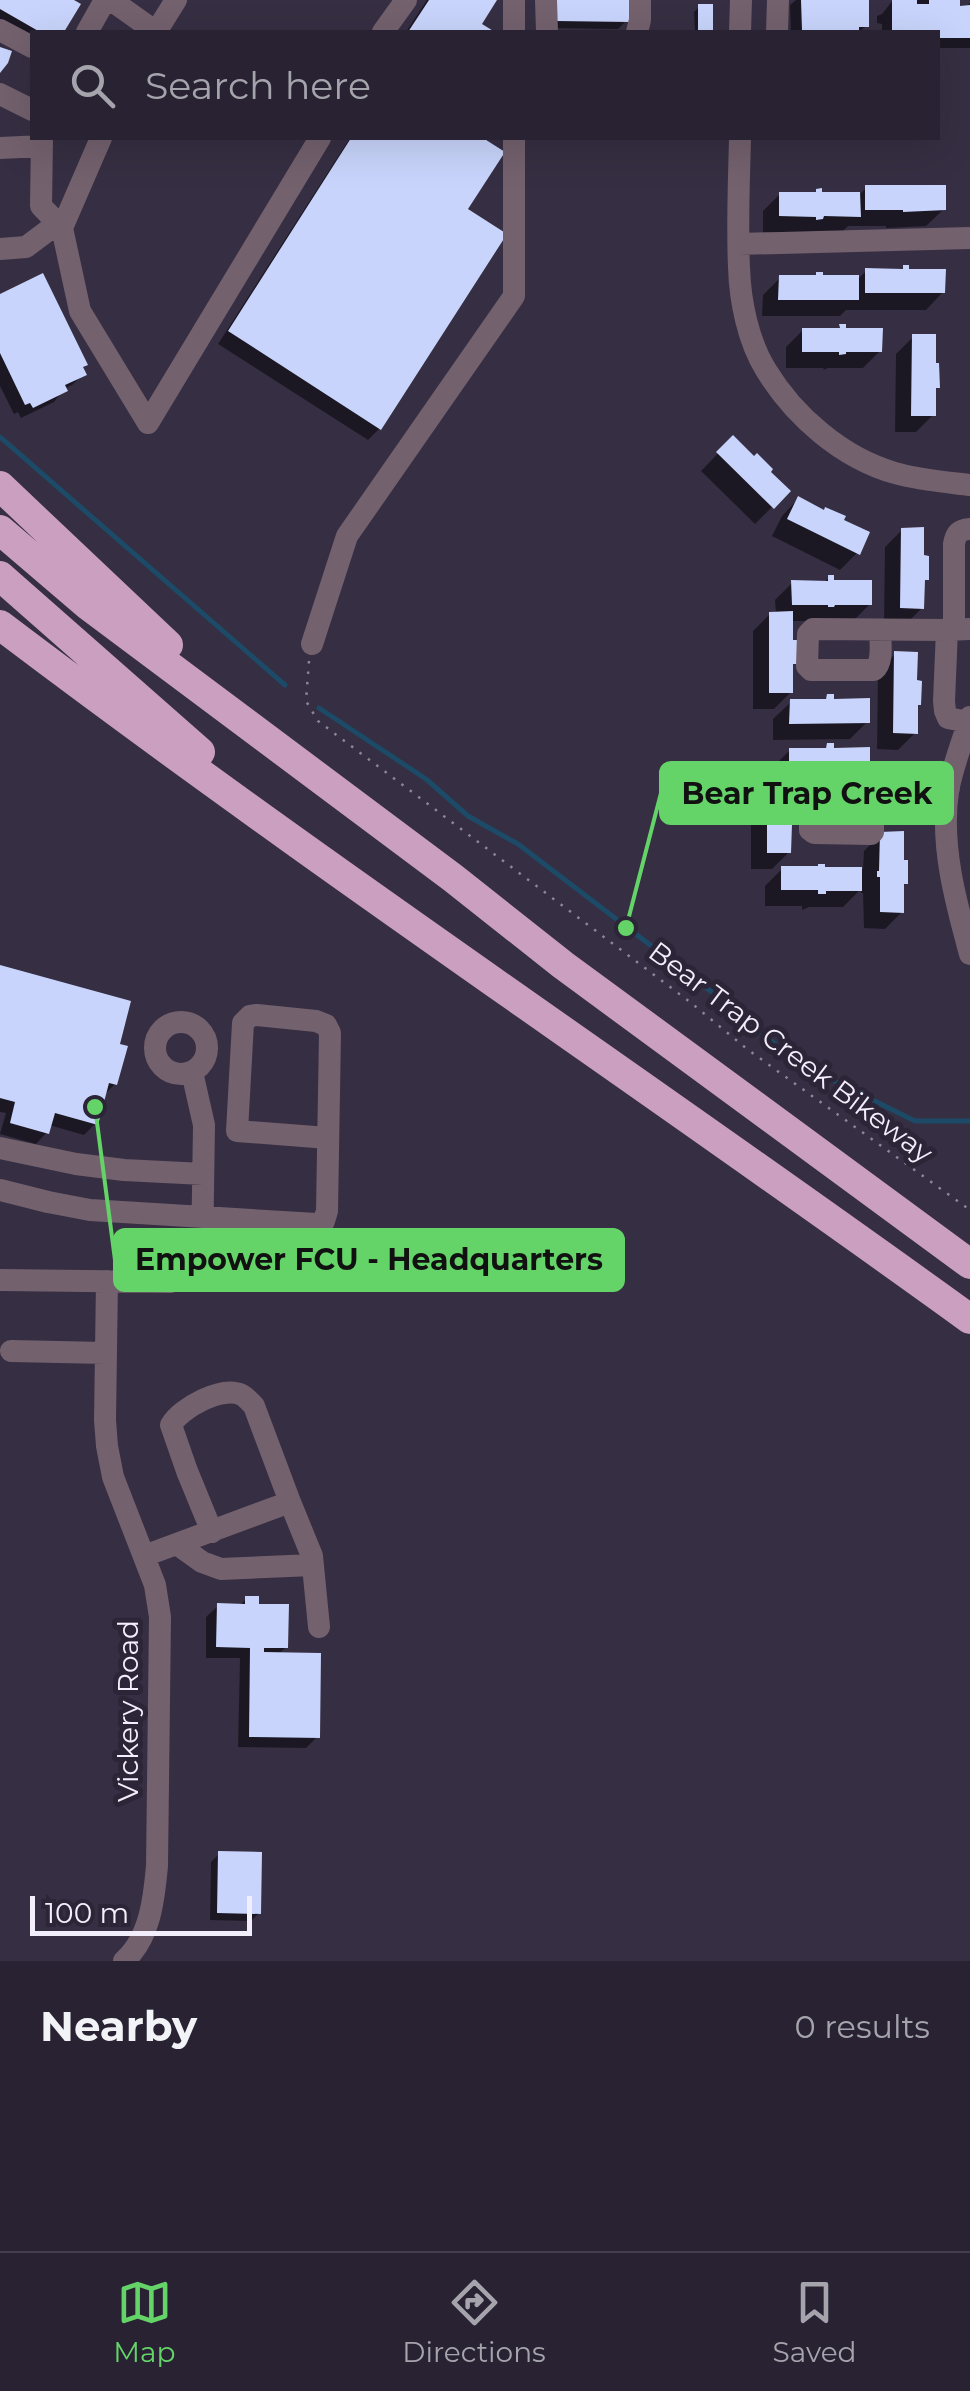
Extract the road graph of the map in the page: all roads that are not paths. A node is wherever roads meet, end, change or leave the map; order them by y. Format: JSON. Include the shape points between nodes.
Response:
{"nodes":[{"id":1,"x":108,"y":0,"type":"edge"},
{"id":2,"x":176,"y":0,"type":"edge"},
{"id":3,"x":406,"y":0,"type":"edge"},
{"id":4,"x":514,"y":0,"type":"edge"},
{"id":5,"x":546,"y":0,"type":"edge"},
{"id":6,"x":640,"y":0,"type":"edge"},
{"id":7,"x":741,"y":0,"type":"edge"},
{"id":8,"x":778,"y":0,"type":"edge"},
{"id":9,"x":0,"y":30,"type":"edge"},
{"id":10,"x":88,"y":30,"type":"edge"},
{"id":11,"x":153,"y":30,"type":"edge"},
{"id":12,"x":157,"y":30,"type":"edge"},
{"id":13,"x":384,"y":30,"type":"edge"},
{"id":14,"x":514,"y":30,"type":"edge"},
{"id":15,"x":547,"y":30,"type":"edge"},
{"id":16,"x":638,"y":30,"type":"edge"},
{"id":17,"x":740,"y":30,"type":"edge"},
{"id":18,"x":777,"y":30,"type":"edge"},
{"id":19,"x":30,"y":46,"type":"edge"},
{"id":20,"x":0,"y":94,"type":"edge"},
{"id":21,"x":30,"y":109,"type":"edge"},
{"id":22,"x":100,"y":140,"type":"edge"},
{"id":23,"x":319,"y":140,"type":"edge"},
{"id":24,"x":514,"y":140,"type":"edge"},
{"id":25,"x":740,"y":140,"type":"edge"},
{"id":26,"x":42,"y":142,"type":"edge"},
{"id":27,"x":0,"y":148,"type":"edge"},
{"id":28,"x":60,"y":226,"type":"junction"},
{"id":29,"x":970,"y":238,"type":"edge"},
{"id":30,"x":739,"y":244,"type":"junction"},
{"id":31,"x":0,"y":249,"type":"edge"},
{"id":32,"x":970,"y":485,"type":"edge"},
{"id":33,"x":0,"y":486,"type":"edge"},
{"id":34,"x":970,"y":529,"type":"edge"},
{"id":35,"x":0,"y":530,"type":"edge"},
{"id":36,"x":0,"y":576,"type":"edge"},
{"id":37,"x":0,"y":625,"type":"edge"},
{"id":38,"x":880,"y":630,"type":"dead end"},
{"id":39,"x":957,"y":630,"type":"edge"},
{"id":40,"x":312,"y":644,"type":"road end"},
{"id":41,"x":969,"y":725,"type":"edge"},
{"id":42,"x":287,"y":756,"type":"junction"},
{"id":43,"x":949,"y":788,"type":"junction"},
{"id":44,"x":873,"y":798,"type":"dead end"},
{"id":45,"x":328,"y":866,"type":"junction"},
{"id":46,"x":961,"y":868,"type":"edge"},
{"id":47,"x":970,"y":954,"type":"edge"},
{"id":48,"x":192,"y":1072,"type":"dead end"},
{"id":49,"x":204,"y":1128,"type":"junction"},
{"id":50,"x":238,"y":1131,"type":"junction"},
{"id":51,"x":328,"y":1138,"type":"junction"},
{"id":52,"x":0,"y":1148,"type":"edge"},
{"id":53,"x":203,"y":1174,"type":"junction"},
{"id":54,"x":0,"y":1190,"type":"edge"},
{"id":55,"x":203,"y":1216,"type":"junction"},
{"id":56,"x":970,"y":1264,"type":"edge"},
{"id":57,"x":0,"y":1280,"type":"edge"},
{"id":58,"x":107,"y":1281,"type":"junction"},
{"id":59,"x":970,"y":1319,"type":"edge"},
{"id":60,"x":10,"y":1351,"type":"dead end"},
{"id":61,"x":106,"y":1353,"type":"junction"},
{"id":62,"x":290,"y":1502,"type":"junction"},
{"id":63,"x":212,"y":1532,"type":"junction"},
{"id":64,"x":177,"y":1544,"type":"junction"},
{"id":65,"x":144,"y":1556,"type":"junction"},
{"id":66,"x":313,"y":1565,"type":"junction"},
{"id":67,"x":320,"y":1627,"type":"dead end"},
{"id":68,"x":124,"y":1961,"type":"edge"}],
"edges":[{"from":1,"to":10,"type":"street"},
{"from":1,"to":11,"type":"street"},
{"from":2,"to":12,"type":"street"},
{"from":3,"to":13,"type":"street"},
{"from":4,"to":14,"type":"street"},
{"from":5,"to":15,"type":"street"},
{"from":6,"to":16,"type":"street"},
{"from":7,"to":17,"type":"street"},
{"from":8,"to":18,"type":"street"},
{"from":9,"to":19,"type":"street"},
{"from":20,"to":21,"type":"street"},
{"from":22,"to":28,"type":"street"},
{"from":23,"to":28,"type":"street","via":[[148,423],[80,311]]},
{"from":24,"to":40,"type":"street","via":[[514,296],[348,536]]},
{"from":25,"to":30,"type":"street"},
{"from":26,"to":27,"type":"street"},
{"from":26,"to":28,"type":"street","via":[[40,206]]},
{"from":28,"to":31,"type":"street","via":[[26,247]]},
{"from":29,"to":30,"type":"street"},
{"from":30,"to":32,"type":"street","via":[[744,311],[756,350],[790,403],[860,459],[894,473]]},
{"from":33,"to":42,"type":"highway"},
{"from":34,"to":39,"type":"street","via":[[956,535],[954,544]]},
{"from":35,"to":42,"type":"highway"},
{"from":36,"to":45,"type":"highway"},
{"from":37,"to":45,"type":"highway"},
{"from":38,"to":39,"type":"street"},
{"from":39,"to":41,"type":"street","via":[[944,711]]},
{"from":41,"to":43,"type":"street"},
{"from":42,"to":56,"type":"highway"},
{"from":43,"to":44,"type":"street","via":[[908,800]]},
{"from":43,"to":46,"type":"street","via":[[946,812]]},
{"from":45,"to":59,"type":"highway"},
{"from":46,"to":47,"type":"street"},
{"from":48,"to":49,"type":"street"},
{"from":49,"to":50,"type":"street"},
{"from":49,"to":53,"type":"street"},
{"from":50,"to":51,"type":"street"},
{"from":50,"to":51,"type":"street","via":[[243,1023],[257,1015],[326,1025]]},
{"from":51,"to":55,"type":"street","via":[[324,1220]]},
{"from":52,"to":53,"type":"street","via":[[76,1164]]},
{"from":53,"to":55,"type":"street"},
{"from":54,"to":55,"type":"street","via":[[90,1210]]},
{"from":55,"to":58,"type":"street","via":[[202,1256],[188,1278]]},
{"from":57,"to":58,"type":"street"},
{"from":58,"to":61,"type":"street","name":"Vickery Road"},
{"from":60,"to":61,"type":"street"},
{"from":61,"to":65,"type":"street","name":"Vickery Road","via":[[107,1446]]},
{"from":62,"to":63,"type":"street"},
{"from":62,"to":63,"type":"street","via":[[254,1406],[232,1392],[212,1396],[171,1425]]},
{"from":62,"to":66,"type":"street"},
{"from":63,"to":64,"type":"street"},
{"from":64,"to":65,"type":"street"},
{"from":64,"to":66,"type":"street","via":[[221,1568]]},
{"from":65,"to":68,"type":"street","name":"Vickery Road","via":[[160,1617],[157,1866],[142,1936]]},
{"from":66,"to":67,"type":"street"}]}
